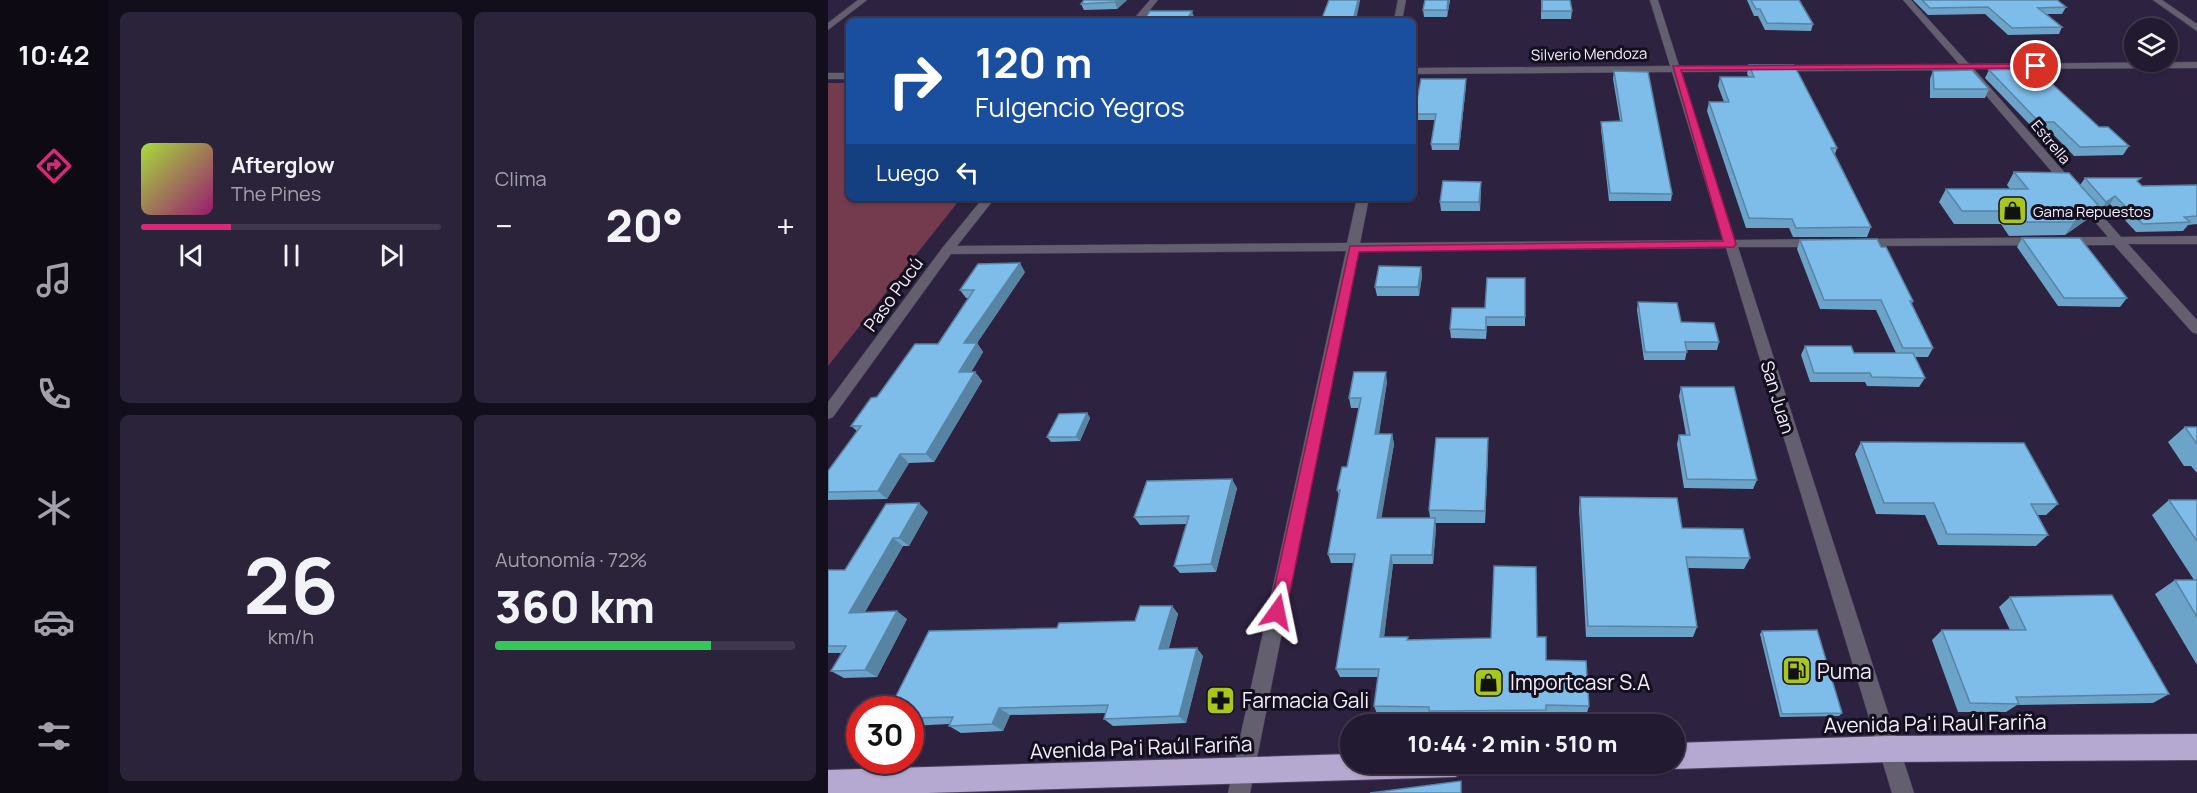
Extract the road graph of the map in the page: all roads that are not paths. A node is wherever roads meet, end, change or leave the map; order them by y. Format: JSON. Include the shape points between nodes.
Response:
{"nodes":[{"id":1,"x":863,"y":0,"type":"edge"},
{"id":2,"x":1154,"y":0,"type":"edge"},
{"id":3,"x":1402,"y":0,"type":"edge"},
{"id":4,"x":1654,"y":0,"type":"edge"},
{"id":5,"x":1907,"y":0,"type":"edge"},
{"id":6,"x":2157,"y":0,"type":"edge"},
{"id":7,"x":1139,"y":18,"type":"edge"},
{"id":8,"x":1399,"y":18,"type":"edge"},
{"id":9,"x":828,"y":27,"type":"edge"},
{"id":10,"x":2197,"y":28,"type":"edge"},
{"id":11,"x":2197,"y":65,"type":"edge"},
{"id":12,"x":1967,"y":66,"type":"junction"},
{"id":13,"x":1676,"y":68,"type":"junction"},
{"id":14,"x":1416,"y":71,"type":"edge"},
{"id":15,"x":828,"y":76,"type":"edge"},
{"id":16,"x":846,"y":76,"type":"edge"},
{"id":17,"x":987,"y":201,"type":"edge"},
{"id":18,"x":1362,"y":201,"type":"edge"},
{"id":19,"x":2115,"y":240,"type":"junction"},
{"id":20,"x":2197,"y":240,"type":"edge"},
{"id":21,"x":1730,"y":244,"type":"junction"},
{"id":22,"x":1354,"y":248,"type":"junction"},
{"id":23,"x":947,"y":250,"type":"junction"},
{"id":24,"x":2197,"y":329,"type":"edge"},
{"id":25,"x":833,"y":399,"type":"edge"},
{"id":26,"x":828,"y":413,"type":"edge"},
{"id":27,"x":2197,"y":747,"type":"edge"},
{"id":28,"x":1888,"y":749,"type":"junction"},
{"id":29,"x":1685,"y":756,"type":"edge"},
{"id":30,"x":1340,"y":774,"type":"edge"},
{"id":31,"x":1241,"y":782,"type":"edge"},
{"id":32,"x":828,"y":783,"type":"edge"},
{"id":33,"x":1903,"y":793,"type":"edge"}],
"edges":[{"from":1,"to":9,"type":"street"},
{"from":2,"to":7,"type":"street"},
{"from":3,"to":8,"type":"street"},
{"from":4,"to":13,"type":"street","name":"San Juan"},
{"from":5,"to":12,"type":"street","name":"Estrella"},
{"from":6,"to":10,"type":"street"},
{"from":11,"to":12,"type":"street","name":"Silverio Mendoza"},
{"from":12,"to":13,"type":"street","name":"Silverio Mendoza"},
{"from":12,"to":19,"type":"street","name":"Estrella"},
{"from":13,"to":14,"type":"street","name":"Silverio Mendoza"},
{"from":13,"to":21,"type":"street","name":"San Juan"},
{"from":15,"to":16,"type":"street"},
{"from":17,"to":23,"type":"street","name":"Paso Pucú"},
{"from":18,"to":22,"type":"street"},
{"from":19,"to":20,"type":"street"},
{"from":19,"to":21,"type":"street"},
{"from":19,"to":24,"type":"street","name":"Estrella"},
{"from":21,"to":22,"type":"street"},
{"from":21,"to":28,"type":"street","name":"San Juan"},
{"from":22,"to":23,"type":"street"},
{"from":22,"to":31,"type":"street"},
{"from":23,"to":25,"type":"street","name":"Paso Pucú"},
{"from":25,"to":26,"type":"street","name":"Paso Pucú"},
{"from":27,"to":28,"type":"highway","name":"Avenida Pa'i Raúl Fariña"},
{"from":28,"to":29,"type":"highway","name":"Avenida Pa'i Raúl Fariña"},
{"from":28,"to":33,"type":"street","name":"San Juan"},
{"from":30,"to":31,"type":"highway","name":"Avenida Pa'i Raúl Fariña"},
{"from":31,"to":32,"type":"highway","name":"Avenida Pa'i Raúl Fariña"}]}
